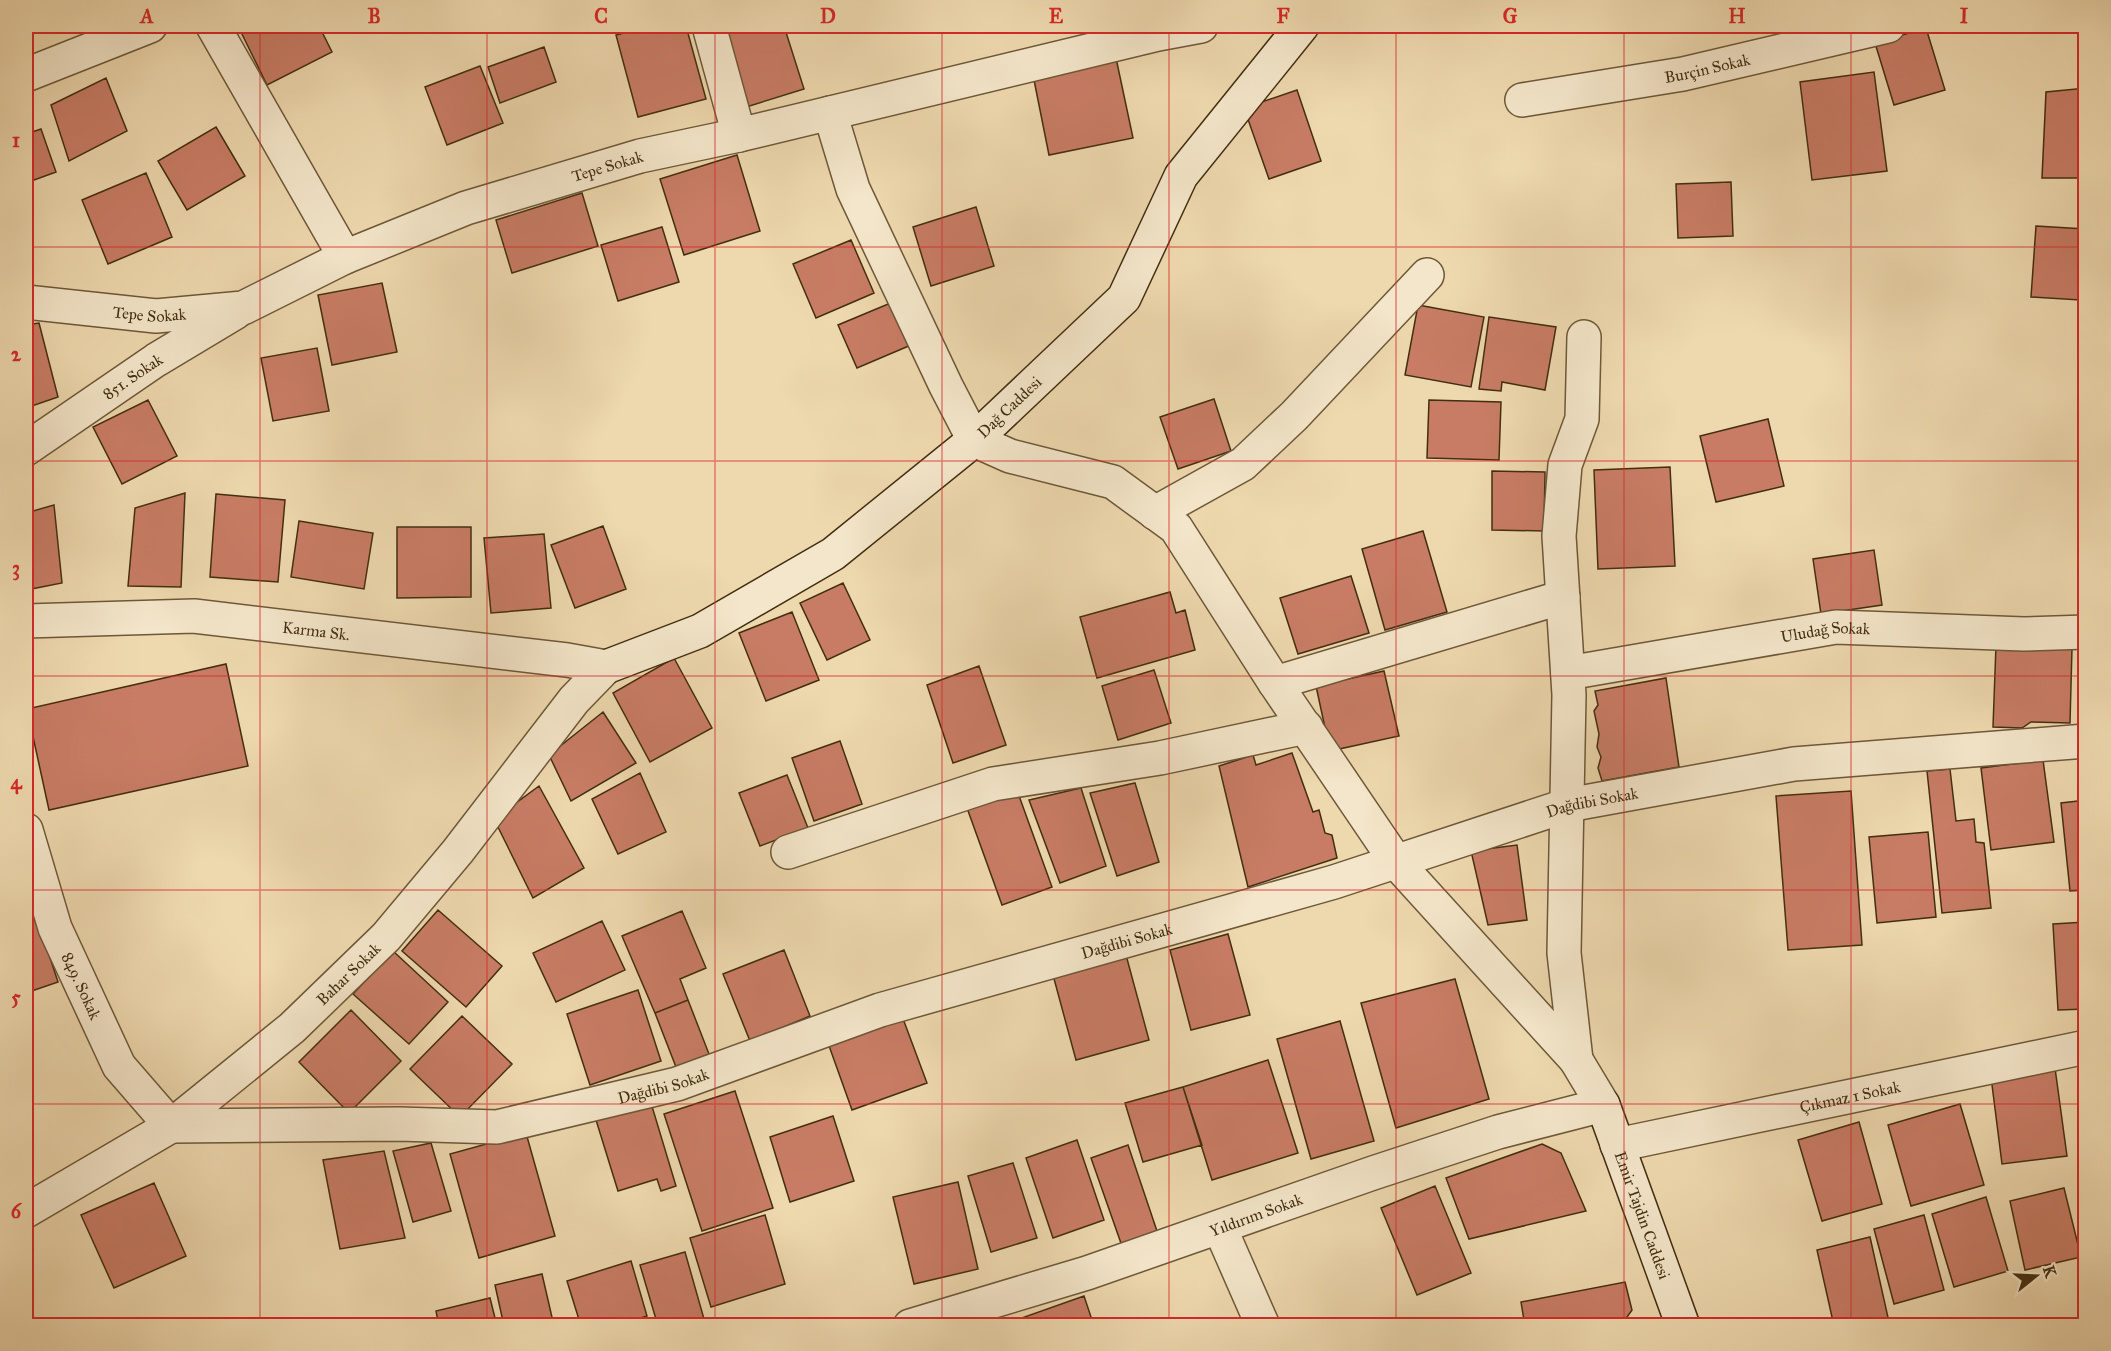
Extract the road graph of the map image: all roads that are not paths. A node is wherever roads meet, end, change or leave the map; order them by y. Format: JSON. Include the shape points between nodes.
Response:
{"nodes":[{"id":1,"x":150,"y":26,"type":"edge"},
{"id":2,"x":213,"y":26,"type":"edge"},
{"id":3,"x":709,"y":26,"type":"edge"},
{"id":4,"x":1201,"y":26,"type":"edge"},
{"id":5,"x":1302,"y":26,"type":"edge"},
{"id":6,"x":1888,"y":26,"type":"edge"},
{"id":7,"x":26,"y":75,"type":"edge"},
{"id":8,"x":1522,"y":100,"type":"dead end"},
{"id":9,"x":830,"y":113,"type":"junction"},
{"id":10,"x":740,"y":135,"type":"junction"},
{"id":11,"x":345,"y":257,"type":"junction"},
{"id":12,"x":1427,"y":275,"type":"dead end"},
{"id":13,"x":26,"y":302,"type":"edge"},
{"id":14,"x":243,"y":308,"type":"junction"},
{"id":15,"x":1584,"y":337,"type":"dead end"},
{"id":16,"x":974,"y":440,"type":"junction"},
{"id":17,"x":26,"y":449,"type":"edge"},
{"id":18,"x":1155,"y":513,"type":"junction"},
{"id":19,"x":1563,"y":597,"type":"junction"},
{"id":20,"x":26,"y":621,"type":"edge"},
{"id":21,"x":2085,"y":632,"type":"edge"},
{"id":22,"x":606,"y":667,"type":"junction"},
{"id":23,"x":1568,"y":673,"type":"junction"},
{"id":24,"x":1275,"y":683,"type":"junction"},
{"id":25,"x":1306,"y":727,"type":"junction"},
{"id":26,"x":2085,"y":741,"type":"edge"},
{"id":27,"x":1568,"y":805,"type":"junction"},
{"id":28,"x":26,"y":830,"type":"edge"},
{"id":29,"x":788,"y":852,"type":"dead end"},
{"id":30,"x":1397,"y":863,"type":"junction"},
{"id":31,"x":2085,"y":1047,"type":"edge"},
{"id":32,"x":1576,"y":1060,"type":"junction"},
{"id":33,"x":1603,"y":1105,"type":"junction"},
{"id":34,"x":171,"y":1126,"type":"junction"},
{"id":35,"x":1617,"y":1145,"type":"junction"},
{"id":36,"x":26,"y":1210,"type":"edge"},
{"id":37,"x":1220,"y":1228,"type":"junction"},
{"id":38,"x":972,"y":1317,"type":"edge"},
{"id":39,"x":910,"y":1326,"type":"edge"},
{"id":40,"x":1263,"y":1326,"type":"edge"},
{"id":41,"x":1683,"y":1326,"type":"edge"}],
"edges":[{"from":1,"to":7,"type":"street"},
{"from":2,"to":11,"type":"street"},
{"from":3,"to":10,"type":"street"},
{"from":4,"to":9,"type":"street","name":"Tepe Sokak"},
{"from":5,"to":16,"type":"street","name":"Dağ Caddesi","via":[[1181,176],[1124,298]]},
{"from":6,"to":8,"type":"street","name":"Burçin Sokak","via":[[1683,74]]},
{"from":9,"to":10,"type":"street","name":"Tepe Sokak"},
{"from":9,"to":16,"type":"street","via":[[853,189]]},
{"from":10,"to":11,"type":"street","name":"Tepe Sokak","via":[[640,156],[466,208]]},
{"from":11,"to":14,"type":"street","name":"Tepe Sokak"},
{"from":12,"to":18,"type":"street","via":[[1294,416],[1243,464]]},
{"from":13,"to":14,"type":"street","name":"Tepe Sokak","via":[[156,316]]},
{"from":14,"to":17,"type":"street","name":"851. Sokak","via":[[156,360]]},
{"from":15,"to":19,"type":"street","via":[[1582,419],[1565,465],[1559,536]]},
{"from":16,"to":18,"type":"street","via":[[1010,456],[1113,482]]},
{"from":16,"to":22,"type":"street","name":"Dağ Caddesi","via":[[833,554],[700,631]]},
{"from":18,"to":24,"type":"street","via":[[1176,528]]},
{"from":19,"to":23,"type":"street"},
{"from":19,"to":24,"type":"street"},
{"from":20,"to":22,"type":"street","name":"Karma Sk.","via":[[194,615]]},
{"from":21,"to":23,"type":"street","name":"Uludağ Sokak","via":[[1836,627]]},
{"from":22,"to":34,"type":"street","name":"Bahar Sokak","via":[[574,700],[386,937],[292,1028]]},
{"from":23,"to":27,"type":"street"},
{"from":24,"to":25,"type":"street"},
{"from":25,"to":29,"type":"street","via":[[1160,758],[993,784]]},
{"from":25,"to":30,"type":"street"},
{"from":26,"to":27,"type":"street","name":"Dağdibi Sokak","via":[[1794,764]]},
{"from":27,"to":30,"type":"street","name":"Dağdibi Sokak"},
{"from":27,"to":32,"type":"street","via":[[1564,952]]},
{"from":28,"to":34,"type":"street","name":"849. Sokak","via":[[55,928],[119,1066]]},
{"from":30,"to":32,"type":"street"},
{"from":30,"to":34,"type":"street","name":"Dağdibi Sokak","via":[[880,1010],[677,1084],[497,1127]]},
{"from":31,"to":35,"type":"street","name":"Çıkmaz 1 Sokak"},
{"from":32,"to":33,"type":"street","name":"Emir Tajdin Caddesi"},
{"from":33,"to":35,"type":"street","name":"Emir Tajdin Caddesi"},
{"from":33,"to":37,"type":"street","name":"Yıldırım Sokak","via":[[1498,1132]]},
{"from":34,"to":36,"type":"street","name":"Bahar Sokak"},
{"from":35,"to":41,"type":"street","name":"Emir Tajdin Caddesi"},
{"from":37,"to":38,"type":"street","name":"Yıldırım Sokak"},
{"from":37,"to":40,"type":"street"},
{"from":38,"to":39,"type":"street","name":"Yıldırım Sokak"}]}
